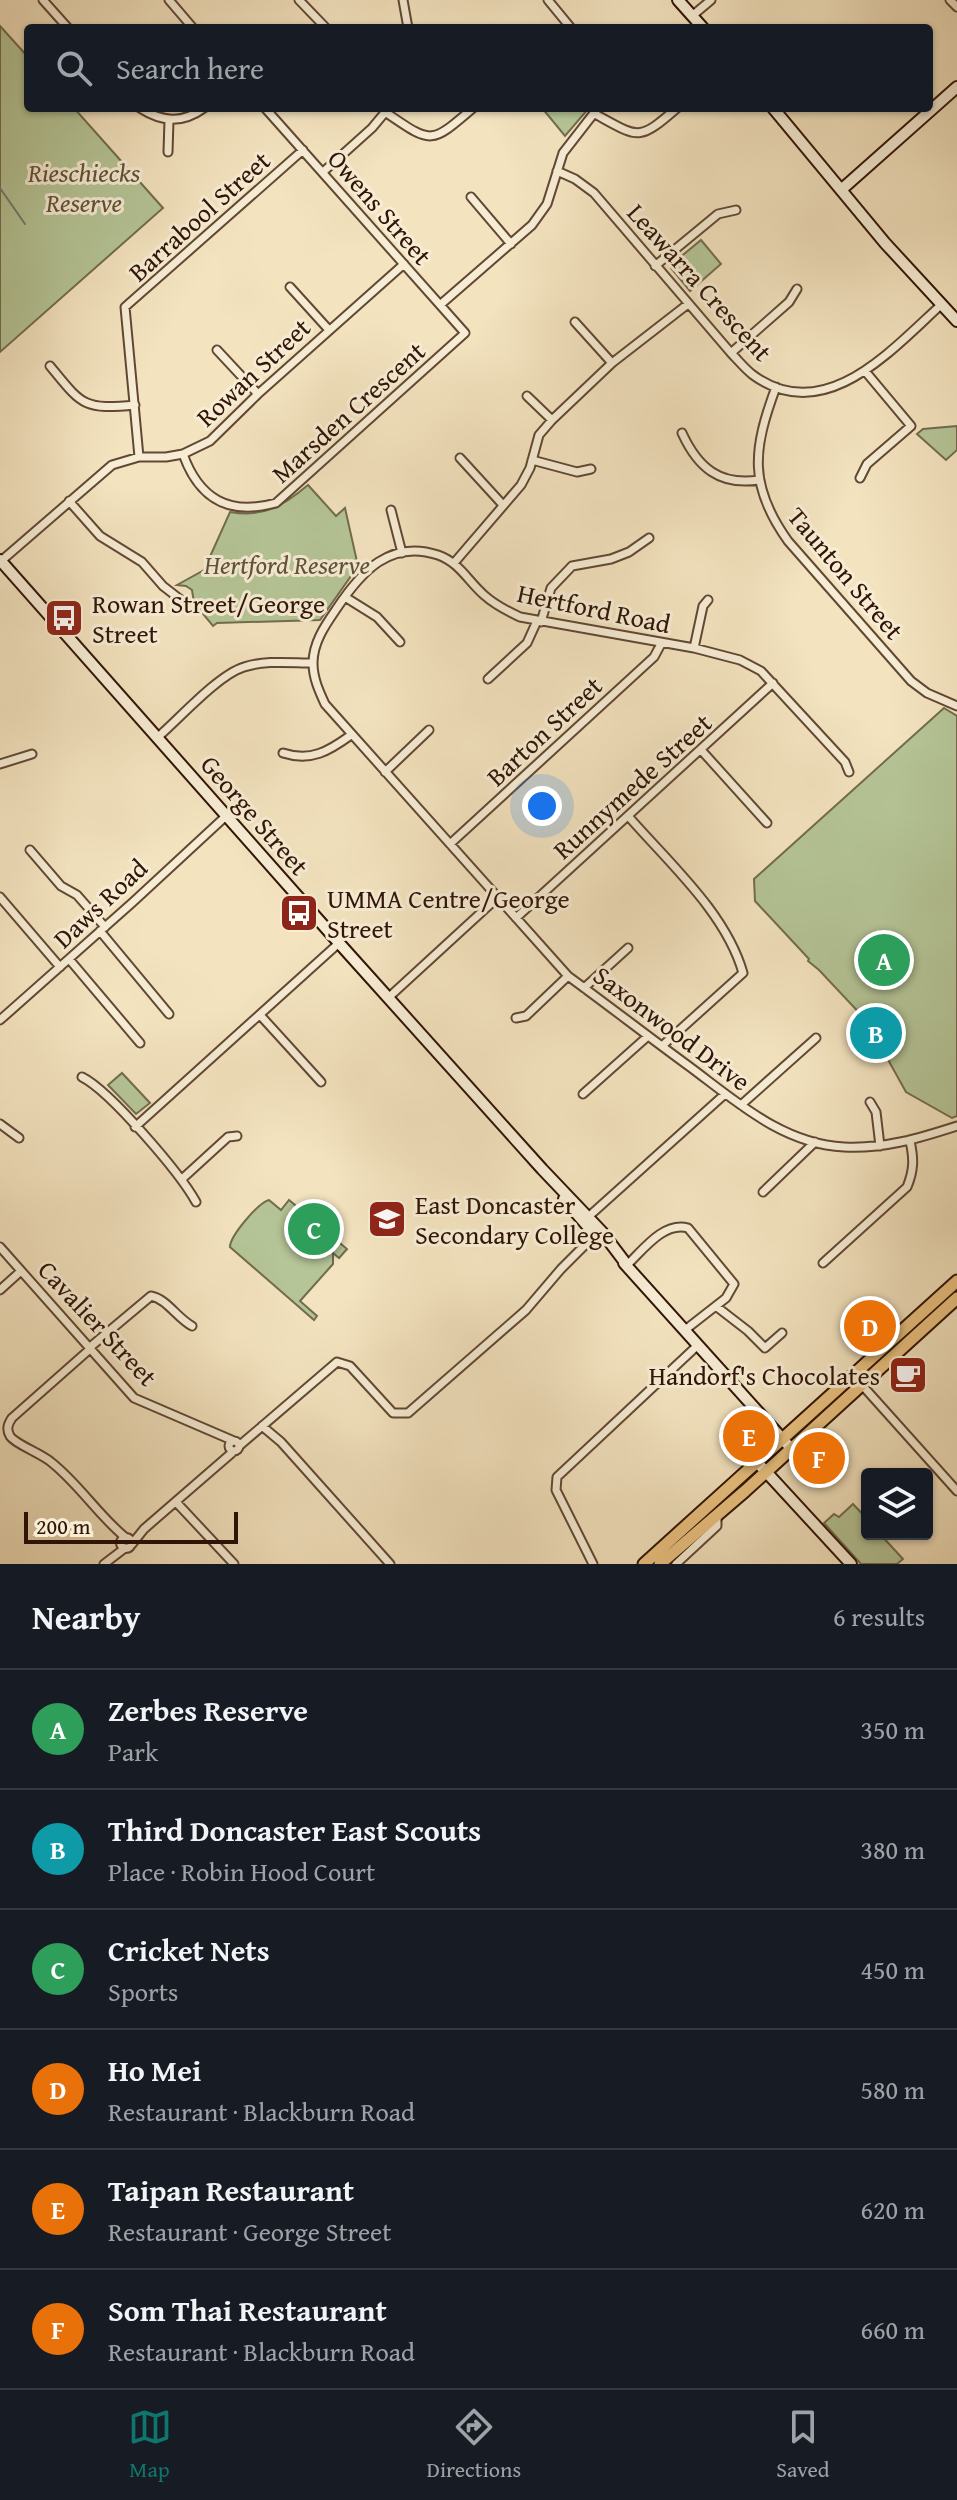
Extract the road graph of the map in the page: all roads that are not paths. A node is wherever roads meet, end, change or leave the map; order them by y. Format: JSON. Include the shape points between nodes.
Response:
{"nodes":[{"id":1,"x":43,"y":0,"type":"edge"},
{"id":2,"x":169,"y":0,"type":"edge"},
{"id":3,"x":299,"y":0,"type":"edge"},
{"id":4,"x":403,"y":0,"type":"edge"},
{"id":5,"x":548,"y":0,"type":"edge"},
{"id":6,"x":678,"y":0,"type":"edge"},
{"id":7,"x":711,"y":0,"type":"edge"},
{"id":8,"x":950,"y":0,"type":"edge"},
{"id":9,"x":957,"y":7,"type":"edge"},
{"id":10,"x":692,"y":16,"type":"junction"},
{"id":11,"x":64,"y":24,"type":"edge"},
{"id":12,"x":190,"y":24,"type":"edge"},
{"id":13,"x":322,"y":24,"type":"edge"},
{"id":14,"x":407,"y":24,"type":"edge"},
{"id":15,"x":568,"y":24,"type":"edge"},
{"id":16,"x":699,"y":24,"type":"edge"},
{"id":17,"x":957,"y":87,"type":"edge"},
{"id":18,"x":933,"y":108,"type":"edge"},
{"id":19,"x":146,"y":112,"type":"edge"},
{"id":20,"x":198,"y":112,"type":"edge"},
{"id":21,"x":269,"y":112,"type":"edge"},
{"id":22,"x":385,"y":112,"type":"edge"},
{"id":23,"x":390,"y":112,"type":"edge"},
{"id":24,"x":468,"y":112,"type":"edge"},
{"id":25,"x":596,"y":112,"type":"edge"},
{"id":26,"x":599,"y":112,"type":"edge"},
{"id":27,"x":672,"y":112,"type":"edge"},
{"id":28,"x":776,"y":112,"type":"edge"},
{"id":29,"x":929,"y":112,"type":"edge"},
{"id":30,"x":169,"y":120,"type":"junction"},
{"id":31,"x":303,"y":150,"type":"junction"},
{"id":32,"x":168,"y":152,"type":"dead end"},
{"id":33,"x":557,"y":171,"type":"junction"},
{"id":34,"x":323,"y":172,"type":"junction"},
{"id":35,"x":841,"y":190,"type":"junction"},
{"id":36,"x":471,"y":197,"type":"dead end"},
{"id":37,"x":736,"y":210,"type":"dead end"},
{"id":38,"x":511,"y":244,"type":"junction"},
{"id":39,"x":404,"y":264,"type":"junction"},
{"id":40,"x":655,"y":266,"type":"junction"},
{"id":41,"x":290,"y":287,"type":"dead end"},
{"id":42,"x":797,"y":289,"type":"dead end"},
{"id":43,"x":688,"y":304,"type":"junction"},
{"id":44,"x":942,"y":304,"type":"junction"},
{"id":45,"x":440,"y":305,"type":"junction"},
{"id":46,"x":957,"y":321,"type":"edge"},
{"id":47,"x":575,"y":322,"type":"dead end"},
{"id":48,"x":329,"y":330,"type":"junction"},
{"id":49,"x":465,"y":333,"type":"joint"},
{"id":50,"x":217,"y":350,"type":"dead end"},
{"id":51,"x":731,"y":353,"type":"junction"},
{"id":52,"x":612,"y":363,"type":"junction"},
{"id":53,"x":50,"y":366,"type":"dead end"},
{"id":54,"x":865,"y":371,"type":"junction"},
{"id":55,"x":776,"y":387,"type":"junction"},
{"id":56,"x":258,"y":394,"type":"junction"},
{"id":57,"x":527,"y":396,"type":"dead end"},
{"id":58,"x":135,"y":405,"type":"junction"},
{"id":59,"x":552,"y":420,"type":"junction"},
{"id":60,"x":682,"y":433,"type":"dead end"},
{"id":61,"x":183,"y":454,"type":"junction"},
{"id":62,"x":139,"y":457,"type":"junction"},
{"id":63,"x":460,"y":458,"type":"dead end"},
{"id":64,"x":532,"y":460,"type":"junction"},
{"id":65,"x":591,"y":469,"type":"dead end"},
{"id":66,"x":860,"y":478,"type":"dead end"},
{"id":67,"x":759,"y":480,"type":"junction"},
{"id":68,"x":69,"y":501,"type":"junction"},
{"id":69,"x":503,"y":505,"type":"junction"},
{"id":70,"x":391,"y":510,"type":"dead end"},
{"id":71,"x":649,"y":538,"type":"dead end"},
{"id":72,"x":402,"y":553,"type":"junction"},
{"id":73,"x":1,"y":560,"type":"edge"},
{"id":74,"x":454,"y":563,"type":"junction"},
{"id":75,"x":345,"y":597,"type":"junction"},
{"id":76,"x":181,"y":600,"type":"dead end"},
{"id":77,"x":708,"y":600,"type":"dead end"},
{"id":78,"x":539,"y":621,"type":"junction"},
{"id":79,"x":400,"y":642,"type":"dead end"},
{"id":80,"x":661,"y":644,"type":"junction"},
{"id":81,"x":694,"y":648,"type":"junction"},
{"id":82,"x":313,"y":663,"type":"junction"},
{"id":83,"x":488,"y":679,"type":"dead end"},
{"id":84,"x":773,"y":683,"type":"junction"},
{"id":85,"x":957,"y":706,"type":"edge"},
{"id":86,"x":429,"y":730,"type":"dead end"},
{"id":87,"x":351,"y":735,"type":"junction"},
{"id":88,"x":158,"y":737,"type":"junction"},
{"id":89,"x":702,"y":751,"type":"junction"},
{"id":90,"x":283,"y":753,"type":"dead end"},
{"id":91,"x":32,"y":754,"type":"dead end"},
{"id":92,"x":0,"y":764,"type":"edge"},
{"id":93,"x":385,"y":772,"type":"junction"},
{"id":94,"x":849,"y":772,"type":"dead end"},
{"id":95,"x":226,"y":816,"type":"junction"},
{"id":96,"x":629,"y":817,"type":"junction"},
{"id":97,"x":767,"y":823,"type":"dead end"},
{"id":98,"x":450,"y":844,"type":"junction"},
{"id":99,"x":30,"y":850,"type":"dead end"},
{"id":100,"x":0,"y":897,"type":"edge"},
{"id":101,"x":497,"y":898,"type":"junction"},
{"id":102,"x":516,"y":918,"type":"junction"},
{"id":103,"x":103,"y":929,"type":"junction"},
{"id":104,"x":339,"y":943,"type":"junction"},
{"id":105,"x":628,"y":948,"type":"dead end"},
{"id":106,"x":69,"y":959,"type":"junction"},
{"id":107,"x":60,"y":967,"type":"junction"},
{"id":108,"x":568,"y":976,"type":"junction"},
{"id":109,"x":584,"y":988,"type":"junction"},
{"id":110,"x":388,"y":998,"type":"junction"},
{"id":111,"x":169,"y":1014,"type":"dead end"},
{"id":112,"x":260,"y":1015,"type":"junction"},
{"id":113,"x":516,"y":1018,"type":"dead end"},
{"id":114,"x":0,"y":1020,"type":"edge"},
{"id":115,"x":648,"y":1036,"type":"junction"},
{"id":116,"x":816,"y":1038,"type":"dead end"},
{"id":117,"x":140,"y":1043,"type":"dead end"},
{"id":118,"x":662,"y":1046,"type":"junction"},
{"id":119,"x":82,"y":1077,"type":"dead end"},
{"id":120,"x":321,"y":1082,"type":"dead end"},
{"id":121,"x":583,"y":1094,"type":"dead end"},
{"id":122,"x":725,"y":1094,"type":"junction"},
{"id":123,"x":870,"y":1102,"type":"dead end"},
{"id":124,"x":741,"y":1105,"type":"junction"},
{"id":125,"x":0,"y":1124,"type":"edge"},
{"id":126,"x":957,"y":1126,"type":"edge"},
{"id":127,"x":135,"y":1127,"type":"junction"},
{"id":128,"x":237,"y":1136,"type":"dead end"},
{"id":129,"x":19,"y":1138,"type":"dead end"},
{"id":130,"x":910,"y":1141,"type":"junction"},
{"id":131,"x":815,"y":1142,"type":"junction"},
{"id":132,"x":880,"y":1146,"type":"junction"},
{"id":133,"x":182,"y":1179,"type":"junction"},
{"id":134,"x":763,"y":1192,"type":"dead end"},
{"id":135,"x":196,"y":1202,"type":"dead end"},
{"id":136,"x":588,"y":1219,"type":"junction"},
{"id":137,"x":599,"y":1235,"type":"junction"},
{"id":138,"x":0,"y":1247,"type":"edge"},
{"id":139,"x":823,"y":1263,"type":"dead end"},
{"id":140,"x":627,"y":1265,"type":"junction"},
{"id":141,"x":21,"y":1271,"type":"junction"},
{"id":142,"x":957,"y":1281,"type":"edge"},
{"id":143,"x":0,"y":1290,"type":"edge"},
{"id":144,"x":957,"y":1298,"type":"edge"},
{"id":145,"x":717,"y":1307,"type":"junction"},
{"id":146,"x":938,"y":1307,"type":"junction"},
{"id":147,"x":192,"y":1326,"type":"dead end"},
{"id":148,"x":685,"y":1330,"type":"junction"},
{"id":149,"x":782,"y":1333,"type":"dead end"},
{"id":150,"x":698,"y":1345,"type":"junction"},
{"id":151,"x":90,"y":1348,"type":"junction"},
{"id":152,"x":857,"y":1380,"type":"junction"},
{"id":153,"x":264,"y":1424,"type":"junction"},
{"id":154,"x":787,"y":1444,"type":"junction"},
{"id":155,"x":233,"y":1445,"type":"junction"},
{"id":156,"x":757,"y":1462,"type":"junction"},
{"id":157,"x":767,"y":1472,"type":"junction"},
{"id":158,"x":957,"y":1491,"type":"edge"},
{"id":159,"x":177,"y":1500,"type":"junction"},
{"id":160,"x":717,"y":1514,"type":"junction"},
{"id":161,"x":125,"y":1542,"type":"junction"},
{"id":162,"x":107,"y":1561,"type":"edge"},
{"id":163,"x":234,"y":1564,"type":"edge"},
{"id":164,"x":390,"y":1564,"type":"edge"},
{"id":165,"x":593,"y":1564,"type":"edge"},
{"id":166,"x":644,"y":1564,"type":"edge"},
{"id":167,"x":660,"y":1564,"type":"edge"},
{"id":168,"x":676,"y":1564,"type":"edge"},
{"id":169,"x":851,"y":1564,"type":"edge"}],
"edges":[{"from":1,"to":11,"type":"street"},
{"from":2,"to":12,"type":"street"},
{"from":3,"to":13,"type":"street"},
{"from":4,"to":14,"type":"street"},
{"from":5,"to":15,"type":"street"},
{"from":6,"to":10,"type":"main road"},
{"from":7,"to":10,"type":"street"},
{"from":8,"to":9,"type":"street"},
{"from":10,"to":16,"type":"main road"},
{"from":17,"to":18,"type":"main road"},
{"from":19,"to":30,"type":"street"},
{"from":20,"to":30,"type":"street"},
{"from":21,"to":31,"type":"street","name":"Owens Street"},
{"from":22,"to":34,"type":"street"},
{"from":23,"to":24,"type":"street","via":[[420,134],[435,137]]},
{"from":25,"to":33,"type":"street","via":[[563,153]]},
{"from":26,"to":27,"type":"street","via":[[631,133],[642,134]]},
{"from":28,"to":35,"type":"main road"},
{"from":29,"to":35,"type":"main road"},
{"from":30,"to":32,"type":"street"},
{"from":31,"to":34,"type":"street","name":"Owens Street"},
{"from":31,"to":58,"type":"street","name":"Barrabool Street","via":[[125,307]]},
{"from":33,"to":38,"type":"street","via":[[547,204]]},
{"from":33,"to":40,"type":"street","name":"Leawarra Crescent","via":[[594,193]]},
{"from":34,"to":39,"type":"street","name":"Owens Street"},
{"from":35,"to":44,"type":"main road"},
{"from":36,"to":38,"type":"street"},
{"from":37,"to":40,"type":"street","via":[[718,214]]},
{"from":38,"to":45,"type":"street"},
{"from":39,"to":45,"type":"street","name":"Owens Street"},
{"from":39,"to":48,"type":"street","name":"Rowan Street"},
{"from":40,"to":43,"type":"street","name":"Leawarra Crescent"},
{"from":41,"to":48,"type":"street"},
{"from":42,"to":51,"type":"street"},
{"from":43,"to":51,"type":"street","name":"Leawarra Crescent"},
{"from":43,"to":52,"type":"street"},
{"from":44,"to":46,"type":"main road"},
{"from":44,"to":54,"type":"street","name":"Leawarra Crescent"},
{"from":45,"to":49,"type":"street","name":"Owens Street"},
{"from":47,"to":52,"type":"street"},
{"from":48,"to":56,"type":"street","name":"Rowan Street"},
{"from":49,"to":61,"type":"street","name":"Marsden Crescent","via":[[276,503],[250,509],[224,505],[194,479]]},
{"from":50,"to":56,"type":"street"},
{"from":51,"to":55,"type":"street","name":"Leawarra Crescent","via":[[753,375]]},
{"from":52,"to":59,"type":"street"},
{"from":53,"to":58,"type":"street","via":[[90,406]]},
{"from":54,"to":55,"type":"street","name":"Leawarra Crescent","via":[[819,391]]},
{"from":54,"to":66,"type":"street","via":[[911,426],[867,464]]},
{"from":55,"to":67,"type":"street","name":"Taunton Street","via":[[758,450]]},
{"from":56,"to":61,"type":"street","name":"Rowan Street","via":[[210,441]]},
{"from":57,"to":59,"type":"street"},
{"from":58,"to":62,"type":"street","name":"Barrabool Street"},
{"from":59,"to":64,"type":"street","via":[[539,435]]},
{"from":60,"to":67,"type":"street","via":[[690,451],[722,478],[740,483]]},
{"from":61,"to":62,"type":"street","name":"Rowan Street"},
{"from":62,"to":68,"type":"street","name":"Rowan Street","via":[[112,465]]},
{"from":63,"to":69,"type":"street"},
{"from":64,"to":65,"type":"street","via":[[577,472]]},
{"from":64,"to":69,"type":"street","via":[[521,485]]},
{"from":67,"to":85,"type":"street","name":"Taunton Street","via":[[772,518],[788,541],[911,681]]},
{"from":68,"to":73,"type":"street","name":"Rowan Street"},
{"from":68,"to":76,"type":"street","via":[[100,536],[142,562]]},
{"from":69,"to":74,"type":"street"},
{"from":70,"to":72,"type":"street"},
{"from":71,"to":78,"type":"street","via":[[629,552],[572,566],[551,588]]},
{"from":72,"to":74,"type":"street","via":[[436,555]]},
{"from":72,"to":75,"type":"street","via":[[374,564]]},
{"from":73,"to":88,"type":"main road","name":"George Street"},
{"from":74,"to":78,"type":"street","name":"Hertford Road","via":[[502,609]]},
{"from":75,"to":79,"type":"street","via":[[377,617]]},
{"from":75,"to":82,"type":"street","via":[[321,632]]},
{"from":77,"to":81,"type":"street"},
{"from":78,"to":80,"type":"street","name":"Hertford Road"},
{"from":78,"to":83,"type":"street","via":[[527,643]]},
{"from":80,"to":81,"type":"street","name":"Hertford Road"},
{"from":80,"to":98,"type":"street","name":"Barton Street","via":[[654,657]]},
{"from":81,"to":84,"type":"street","name":"Hertford Road","via":[[740,660]]},
{"from":82,"to":87,"type":"street","name":"Saxonwood Drive","via":[[325,704]]},
{"from":82,"to":88,"type":"street","via":[[243,667]]},
{"from":84,"to":89,"type":"street","name":"Runnymede Street"},
{"from":84,"to":94,"type":"street","name":"Hertford Road"},
{"from":86,"to":93,"type":"street"},
{"from":87,"to":90,"type":"street","via":[[315,757]]},
{"from":87,"to":93,"type":"street","name":"Saxonwood Drive"},
{"from":88,"to":95,"type":"main road","name":"George Street"},
{"from":89,"to":96,"type":"street","name":"Runnymede Street"},
{"from":89,"to":97,"type":"street"},
{"from":91,"to":92,"type":"street"},
{"from":93,"to":98,"type":"street","name":"Saxonwood Drive"},
{"from":95,"to":103,"type":"street","name":"Daws Road"},
{"from":95,"to":104,"type":"main road","name":"George Street"},
{"from":96,"to":102,"type":"street","name":"Runnymede Street"},
{"from":96,"to":118,"type":"street","via":[[714,914],[731,939],[743,973]]},
{"from":98,"to":101,"type":"street","name":"Saxonwood Drive"},
{"from":99,"to":103,"type":"street"},
{"from":100,"to":107,"type":"street"},
{"from":101,"to":102,"type":"street","name":"Saxonwood Drive"},
{"from":101,"to":110,"type":"street"},
{"from":102,"to":108,"type":"street","name":"Saxonwood Drive"},
{"from":103,"to":106,"type":"street","name":"Daws Road"},
{"from":103,"to":111,"type":"street"},
{"from":104,"to":110,"type":"main road","name":"George Street"},
{"from":104,"to":112,"type":"street"},
{"from":105,"to":109,"type":"street"},
{"from":106,"to":107,"type":"street","name":"Daws Road"},
{"from":106,"to":117,"type":"street"},
{"from":107,"to":114,"type":"street","name":"Daws Road"},
{"from":108,"to":109,"type":"street","name":"Saxonwood Drive"},
{"from":108,"to":113,"type":"street","via":[[526,1016]]},
{"from":109,"to":115,"type":"street","name":"Saxonwood Drive"},
{"from":110,"to":136,"type":"main road","name":"George Street"},
{"from":112,"to":120,"type":"street"},
{"from":112,"to":127,"type":"street"},
{"from":115,"to":118,"type":"street","name":"Saxonwood Drive"},
{"from":115,"to":121,"type":"street"},
{"from":116,"to":124,"type":"street"},
{"from":118,"to":122,"type":"street","name":"Saxonwood Drive"},
{"from":119,"to":127,"type":"street","via":[[99,1087]]},
{"from":122,"to":124,"type":"street","name":"Saxonwood Drive"},
{"from":122,"to":136,"type":"street"},
{"from":123,"to":132,"type":"street"},
{"from":124,"to":131,"type":"street","name":"Saxonwood Drive","via":[[792,1136]]},
{"from":125,"to":129,"type":"street"},
{"from":126,"to":130,"type":"street","name":"Saxonwood Drive"},
{"from":127,"to":133,"type":"street"},
{"from":128,"to":133,"type":"street","via":[[228,1137]]},
{"from":130,"to":132,"type":"street","name":"Saxonwood Drive"},
{"from":130,"to":139,"type":"street","via":[[913,1173],[907,1187]]},
{"from":131,"to":132,"type":"street","name":"Saxonwood Drive"},
{"from":131,"to":134,"type":"street"},
{"from":133,"to":135,"type":"street"},
{"from":136,"to":137,"type":"main road","name":"George Street"},
{"from":137,"to":140,"type":"main road","name":"George Street"},
{"from":137,"to":153,"type":"street","via":[[502,1330],[405,1414],[391,1411],[350,1366],[337,1362]]},
{"from":138,"to":141,"type":"street","name":"Cavalier Street"},
{"from":140,"to":145,"type":"street","via":[[668,1228],[688,1228],[734,1284]]},
{"from":140,"to":148,"type":"main road","name":"George Street"},
{"from":141,"to":143,"type":"street"},
{"from":141,"to":151,"type":"street","name":"Cavalier Street"},
{"from":142,"to":146,"type":"main road"},
{"from":144,"to":146,"type":"main road"},
{"from":145,"to":148,"type":"street"},
{"from":145,"to":149,"type":"street","via":[[765,1348]]},
{"from":146,"to":152,"type":"main road"},
{"from":147,"to":151,"type":"street","via":[[151,1296]]},
{"from":148,"to":150,"type":"main road","name":"George Street"},
{"from":150,"to":154,"type":"main road","name":"George Street"},
{"from":150,"to":165,"type":"street","via":[[557,1476],[556,1490]]},
{"from":151,"to":155,"type":"street","name":"Cavalier Street","via":[[134,1398]]},
{"from":151,"to":161,"type":"street","via":[[12,1418],[8,1429],[12,1439],[58,1467]]},
{"from":152,"to":154,"type":"main road"},
{"from":152,"to":158,"type":"street"},
{"from":153,"to":155,"type":"street"},
{"from":153,"to":164,"type":"street"},
{"from":154,"to":156,"type":"main road"},
{"from":154,"to":157,"type":"main road"},
{"from":155,"to":159,"type":"street"},
{"from":156,"to":157,"type":"main road"},
{"from":156,"to":166,"type":"main road"},
{"from":157,"to":160,"type":"main road"},
{"from":157,"to":169,"type":"main road"},
{"from":159,"to":161,"type":"street"},
{"from":159,"to":163,"type":"street"},
{"from":160,"to":167,"type":"main road"},
{"from":160,"to":168,"type":"street","via":[[717,1526]]},
{"from":161,"to":162,"type":"street"}]}
